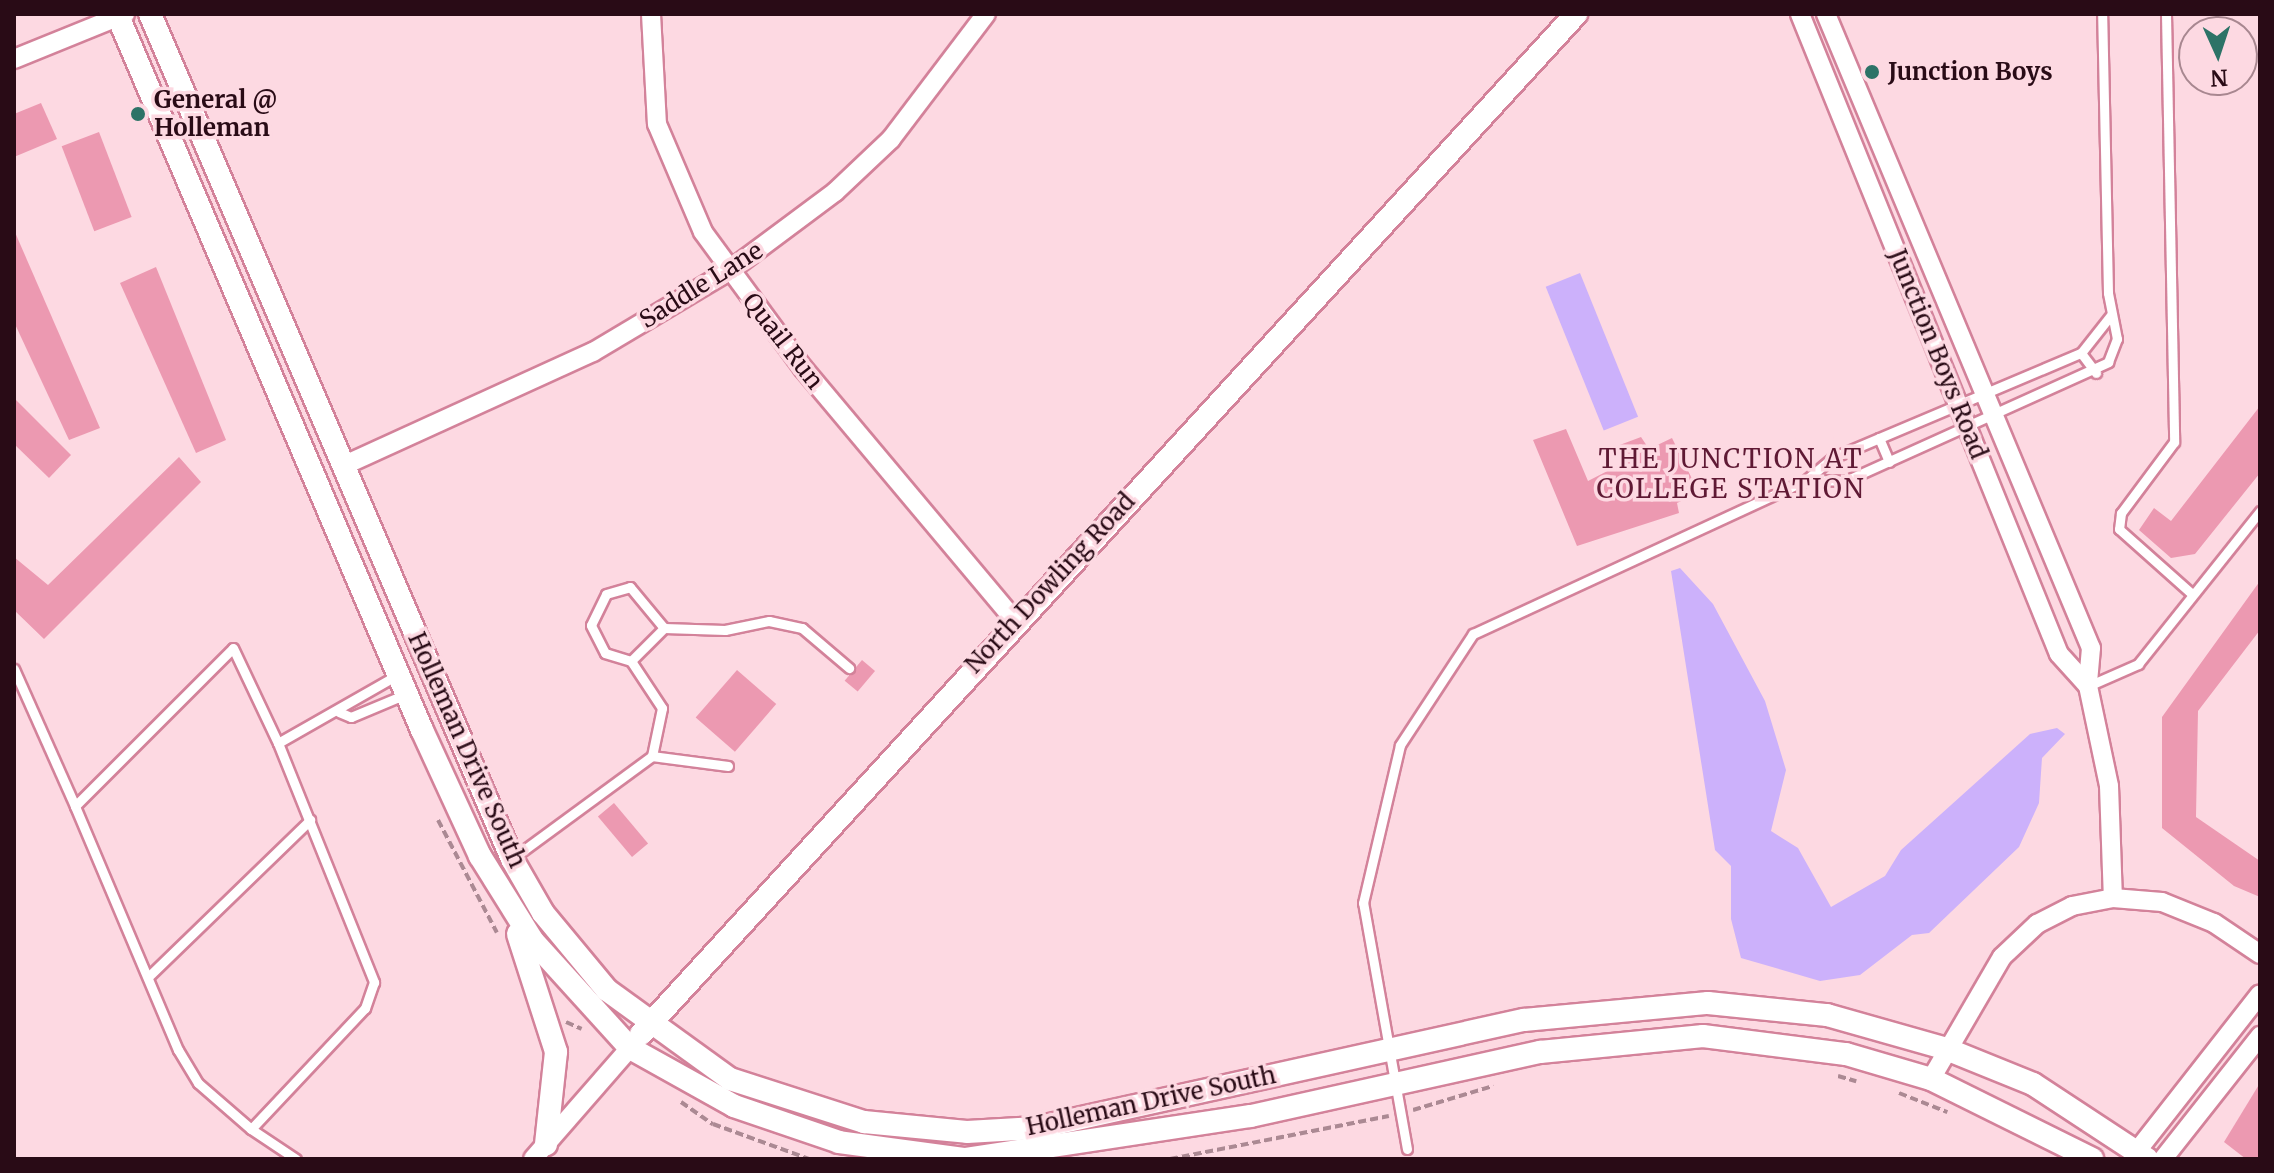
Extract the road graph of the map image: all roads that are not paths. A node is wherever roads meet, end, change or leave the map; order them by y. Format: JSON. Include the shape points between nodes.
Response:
{"nodes":[{"id":1,"x":150,"y":14,"type":"edge"},
{"id":2,"x":651,"y":14,"type":"edge"},
{"id":3,"x":986,"y":14,"type":"edge"},
{"id":4,"x":1576,"y":14,"type":"edge"},
{"id":5,"x":1800,"y":14,"type":"edge"},
{"id":6,"x":1826,"y":14,"type":"edge"},
{"id":7,"x":2102,"y":14,"type":"edge"},
{"id":8,"x":2166,"y":14,"type":"edge"},
{"id":9,"x":120,"y":15,"type":"edge"},
{"id":10,"x":14,"y":59,"type":"edge"},
{"id":11,"x":729,"y":271,"type":"junction"},
{"id":12,"x":2111,"y":315,"type":"junction"},
{"id":13,"x":2081,"y":353,"type":"junction"},
{"id":14,"x":2096,"y":373,"type":"junction"},
{"id":15,"x":1986,"y":395,"type":"junction"},
{"id":16,"x":1959,"y":404,"type":"junction"},
{"id":17,"x":1995,"y":417,"type":"junction"},
{"id":18,"x":1969,"y":428,"type":"junction"},
{"id":19,"x":1879,"y":438,"type":"junction"},
{"id":20,"x":1889,"y":462,"type":"junction"},
{"id":21,"x":347,"y":464,"type":"junction"},
{"id":22,"x":1806,"y":480,"type":"junction"},
{"id":23,"x":2260,"y":511,"type":"edge"},
{"id":24,"x":2192,"y":594,"type":"junction"},
{"id":25,"x":1015,"y":621,"type":"junction"},
{"id":26,"x":664,"y":628,"type":"junction"},
{"id":27,"x":631,"y":661,"type":"junction"},
{"id":28,"x":849,"y":668,"type":"dead end"},
{"id":29,"x":14,"y":669,"type":"edge"},
{"id":30,"x":403,"y":684,"type":"junction"},
{"id":31,"x":2088,"y":686,"type":"junction"},
{"id":32,"x":339,"y":712,"type":"junction"},
{"id":33,"x":278,"y":743,"type":"junction"},
{"id":34,"x":652,"y":756,"type":"junction"},
{"id":35,"x":728,"y":766,"type":"dead end"},
{"id":36,"x":75,"y":806,"type":"junction"},
{"id":37,"x":310,"y":820,"type":"junction"},
{"id":38,"x":512,"y":859,"type":"junction"},
{"id":39,"x":2113,"y":898,"type":"junction"},
{"id":40,"x":504,"y":899,"type":"junction"},
{"id":41,"x":2260,"y":954,"type":"edge"},
{"id":42,"x":148,"y":977,"type":"junction"},
{"id":43,"x":2260,"y":994,"type":"edge"},
{"id":44,"x":649,"y":1026,"type":"junction"},
{"id":45,"x":2260,"y":1036,"type":"edge"},
{"id":46,"x":630,"y":1048,"type":"junction"},
{"id":47,"x":1944,"y":1048,"type":"junction"},
{"id":48,"x":1386,"y":1053,"type":"junction"},
{"id":49,"x":1931,"y":1079,"type":"junction"},
{"id":50,"x":1392,"y":1083,"type":"junction"},
{"id":51,"x":251,"y":1129,"type":"junction"},
{"id":52,"x":1407,"y":1149,"type":"dead end"},
{"id":53,"x":539,"y":1152,"type":"edge"},
{"id":54,"x":2142,"y":1155,"type":"edge"},
{"id":55,"x":296,"y":1159,"type":"edge"},
{"id":56,"x":965,"y":1159,"type":"edge"},
{"id":57,"x":2092,"y":1159,"type":"edge"},
{"id":58,"x":2163,"y":1159,"type":"edge"}],
"edges":[{"from":1,"to":21,"type":"street","name":"Holleman Drive South"},
{"from":2,"to":11,"type":"street","name":"Quail Run","via":[[653,91],[667,157]]},
{"from":3,"to":11,"type":"street","name":"Saddle Lane","via":[[891,139],[835,192]]},
{"from":4,"to":25,"type":"street","name":"North Dowling Road"},
{"from":5,"to":16,"type":"street","name":"Junction Boys Road"},
{"from":6,"to":15,"type":"street","name":"Junction Boys Road"},
{"from":7,"to":12,"type":"lane"},
{"from":8,"to":24,"type":"lane","via":[[2174,442],[2121,513],[2119,529]]},
{"from":9,"to":10,"type":"street"},
{"from":9,"to":30,"type":"street","name":"Holleman Drive South"},
{"from":11,"to":21,"type":"street","name":"Saddle Lane","via":[[593,352]]},
{"from":11,"to":25,"type":"street","name":"Quail Run"},
{"from":12,"to":13,"type":"lane"},
{"from":12,"to":14,"type":"lane","via":[[2117,339]]},
{"from":13,"to":14,"type":"lane"},
{"from":13,"to":15,"type":"lane"},
{"from":14,"to":17,"type":"lane"},
{"from":15,"to":16,"type":"lane"},
{"from":15,"to":17,"type":"street","name":"Junction Boys Road"},
{"from":16,"to":18,"type":"street","name":"Junction Boys Road"},
{"from":16,"to":19,"type":"lane"},
{"from":17,"to":18,"type":"lane"},
{"from":17,"to":31,"type":"street","name":"Junction Boys Road","via":[[2091,648]]},
{"from":18,"to":20,"type":"lane"},
{"from":18,"to":31,"type":"street","name":"Junction Boys Road","via":[[2059,654]]},
{"from":19,"to":20,"type":"lane"},
{"from":19,"to":22,"type":"lane","via":[[1832,458]]},
{"from":20,"to":22,"type":"lane","via":[[1845,481]]},
{"from":21,"to":38,"type":"street","name":"Holleman Drive South"},
{"from":22,"to":48,"type":"lane","via":[[1473,634],[1400,745],[1363,903]]},
{"from":23,"to":24,"type":"lane"},
{"from":24,"to":31,"type":"lane","via":[[2138,664]]},
{"from":25,"to":44,"type":"street","name":"North Dowling Road"},
{"from":26,"to":27,"type":"lane"},
{"from":26,"to":27,"type":"lane","via":[[630,587],[606,594],[591,625],[605,653]]},
{"from":26,"to":28,"type":"lane","via":[[725,630],[769,621],[802,628]]},
{"from":27,"to":34,"type":"lane","via":[[662,708]]},
{"from":29,"to":36,"type":"lane"},
{"from":30,"to":32,"type":"lane","via":[[344,700]]},
{"from":30,"to":32,"type":"lane","via":[[351,717]]},
{"from":30,"to":40,"type":"street","name":"Holleman Drive South"},
{"from":31,"to":39,"type":"street","name":"Junction Boys Road","via":[[2109,786]]},
{"from":32,"to":33,"type":"lane"},
{"from":33,"to":36,"type":"lane","via":[[233,648]]},
{"from":33,"to":37,"type":"lane"},
{"from":34,"to":35,"type":"lane"},
{"from":34,"to":38,"type":"lane"},
{"from":36,"to":42,"type":"lane"},
{"from":37,"to":42,"type":"lane"},
{"from":37,"to":51,"type":"lane","via":[[359,939],[371,997]]},
{"from":38,"to":44,"type":"street","name":"Holleman Drive South","via":[[575,956]]},
{"from":39,"to":41,"type":"street","via":[[2162,902],[2214,923]]},
{"from":39,"to":47,"type":"street","via":[[2037,924],[2002,957]]},
{"from":40,"to":46,"type":"street","name":"Holleman Drive South","via":[[574,993]]},
{"from":40,"to":53,"type":"street","via":[[550,1013],[556,1052]]},
{"from":42,"to":51,"type":"lane","via":[[198,1083]]},
{"from":43,"to":54,"type":"street"},
{"from":44,"to":46,"type":"street","name":"North Dowling Road"},
{"from":44,"to":48,"type":"street","name":"Holleman Drive South","via":[[730,1079],[778,1098],[864,1122],[967,1132],[1036,1128]]},
{"from":45,"to":58,"type":"street"},
{"from":46,"to":53,"type":"street","name":"North Dowling Road"},
{"from":46,"to":56,"type":"street","name":"Holleman Drive South","via":[[790,1130]]},
{"from":47,"to":48,"type":"street","name":"Holleman Drive South","via":[[1827,1015],[1708,1003],[1524,1020]]},
{"from":47,"to":49,"type":"street"},
{"from":47,"to":54,"type":"street","name":"Holleman Drive South","via":[[2033,1084]]},
{"from":48,"to":50,"type":"lane"},
{"from":49,"to":50,"type":"street","name":"Holleman Drive South","via":[[1846,1054],[1703,1036],[1611,1040]]},
{"from":49,"to":57,"type":"street","name":"Holleman Drive South"},
{"from":50,"to":52,"type":"lane"},
{"from":50,"to":56,"type":"street","name":"Holleman Drive South","via":[[1127,1138]]},
{"from":51,"to":55,"type":"lane"}]}
